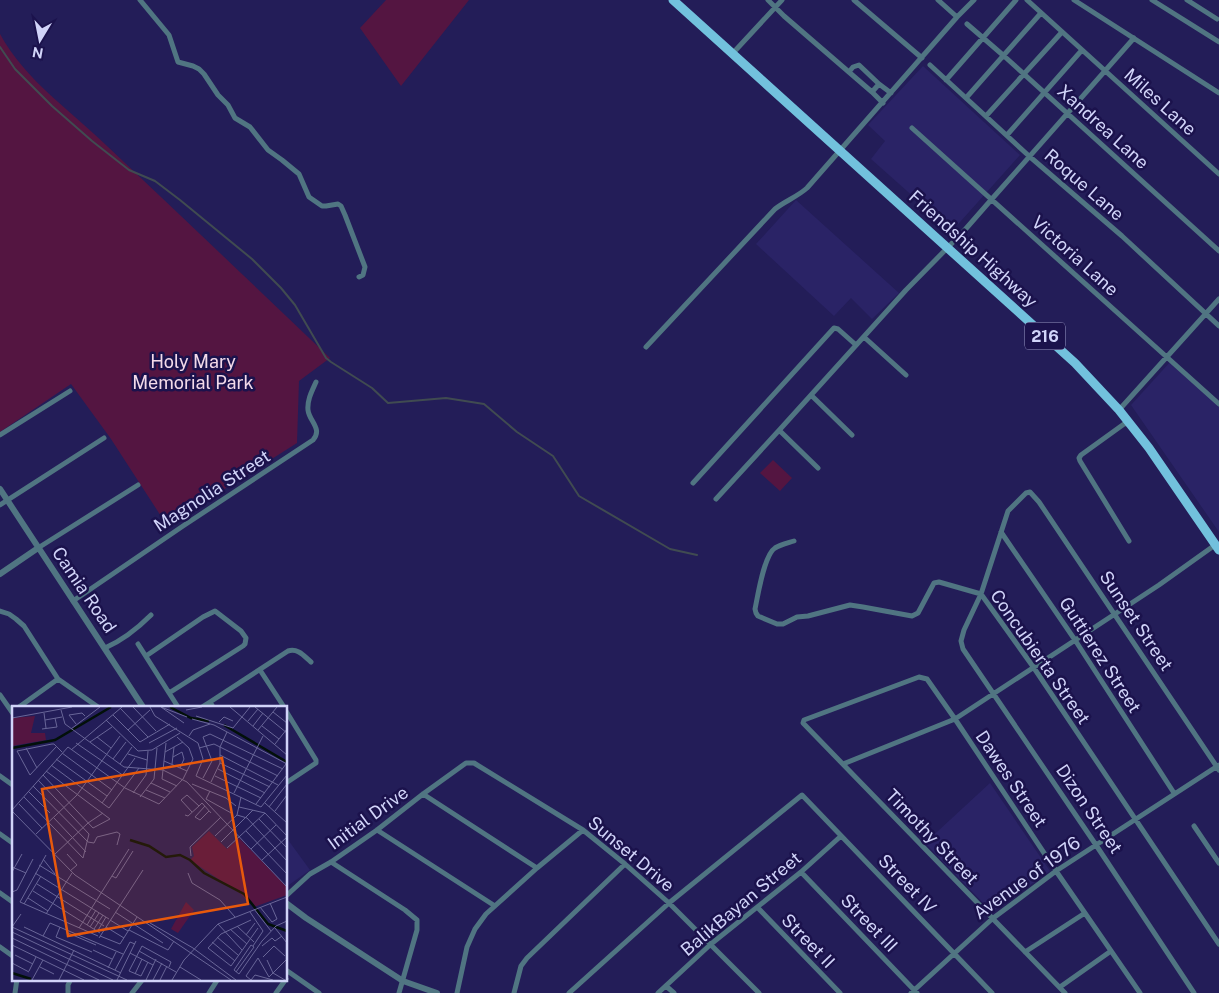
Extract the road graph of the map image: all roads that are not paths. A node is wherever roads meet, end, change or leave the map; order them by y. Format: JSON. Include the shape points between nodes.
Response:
{"nodes":[{"id":1,"x":140,"y":0,"type":"edge"},
{"id":2,"x":673,"y":0,"type":"edge"},
{"id":3,"x":768,"y":0,"type":"edge"},
{"id":4,"x":782,"y":0,"type":"edge"},
{"id":5,"x":854,"y":0,"type":"edge"},
{"id":6,"x":938,"y":0,"type":"edge"},
{"id":7,"x":974,"y":0,"type":"edge"},
{"id":8,"x":1016,"y":0,"type":"edge"},
{"id":9,"x":1027,"y":0,"type":"edge"},
{"id":10,"x":1074,"y":0,"type":"edge"},
{"id":11,"x":1152,"y":0,"type":"edge"},
{"id":12,"x":1187,"y":0,"type":"edge"},
{"id":13,"x":775,"y":7,"type":"junction"},
{"id":14,"x":1041,"y":13,"type":"junction"},
{"id":15,"x":957,"y":17,"type":"junction"},
{"id":16,"x":1217,"y":18,"type":"dead end"},
{"id":17,"x":967,"y":24,"type":"dead end"},
{"id":18,"x":1062,"y":32,"type":"junction"},
{"id":19,"x":982,"y":37,"type":"junction"},
{"id":20,"x":1134,"y":38,"type":"junction"},
{"id":21,"x":1219,"y":42,"type":"edge"},
{"id":22,"x":1082,"y":50,"type":"junction"},
{"id":23,"x":733,"y":53,"type":"junction"},
{"id":24,"x":1004,"y":56,"type":"junction"},
{"id":25,"x":922,"y":58,"type":"junction"},
{"id":26,"x":930,"y":65,"type":"dead end"},
{"id":27,"x":1105,"y":71,"type":"junction"},
{"id":28,"x":849,"y":72,"type":"junction"},
{"id":29,"x":1024,"y":74,"type":"junction"},
{"id":30,"x":946,"y":80,"type":"junction"},
{"id":31,"x":879,"y":84,"type":"junction"},
{"id":32,"x":872,"y":92,"type":"junction"},
{"id":33,"x":1045,"y":92,"type":"junction"},
{"id":34,"x":891,"y":93,"type":"junction"},
{"id":35,"x":1219,"y":93,"type":"edge"},
{"id":36,"x":966,"y":98,"type":"junction"},
{"id":37,"x":883,"y":103,"type":"junction"},
{"id":38,"x":1068,"y":113,"type":"junction"},
{"id":39,"x":986,"y":116,"type":"junction"},
{"id":40,"x":912,"y":128,"type":"dead end"},
{"id":41,"x":1007,"y":136,"type":"junction"},
{"id":42,"x":840,"y":150,"type":"junction"},
{"id":43,"x":1029,"y":156,"type":"junction"},
{"id":44,"x":1219,"y":174,"type":"edge"},
{"id":45,"x":990,"y":200,"type":"junction"},
{"id":46,"x":948,"y":248,"type":"junction"},
{"id":47,"x":1219,"y":250,"type":"edge"},
{"id":48,"x":359,"y":277,"type":"dead end"},
{"id":49,"x":1219,"y":299,"type":"edge"},
{"id":50,"x":1205,"y":314,"type":"junction"},
{"id":51,"x":1219,"y":326,"type":"edge"},
{"id":52,"x":864,"y":337,"type":"junction"},
{"id":53,"x":856,"y":345,"type":"junction"},
{"id":54,"x":646,"y":347,"type":"dead end"},
{"id":55,"x":1167,"y":357,"type":"junction"},
{"id":56,"x":906,"y":375,"type":"dead end"},
{"id":57,"x":316,"y":382,"type":"dead end"},
{"id":58,"x":70,"y":391,"type":"dead end"},
{"id":59,"x":811,"y":396,"type":"junction"},
{"id":60,"x":1219,"y":404,"type":"edge"},
{"id":61,"x":1119,"y":410,"type":"junction"},
{"id":62,"x":1128,"y":423,"type":"junction"},
{"id":63,"x":780,"y":431,"type":"junction"},
{"id":64,"x":0,"y":435,"type":"edge"},
{"id":65,"x":852,"y":435,"type":"dead end"},
{"id":66,"x":104,"y":438,"type":"dead end"},
{"id":67,"x":818,"y":468,"type":"dead end"},
{"id":68,"x":692,"y":483,"type":"dead end"},
{"id":69,"x":138,"y":485,"type":"dead end"},
{"id":70,"x":0,"y":489,"type":"edge"},
{"id":71,"x":716,"y":499,"type":"dead end"},
{"id":72,"x":8,"y":500,"type":"junction"},
{"id":73,"x":0,"y":505,"type":"edge"},
{"id":74,"x":1001,"y":532,"type":"junction"},
{"id":75,"x":1129,"y":540,"type":"dead end"},
{"id":76,"x":794,"y":541,"type":"dead end"},
{"id":77,"x":1217,"y":547,"type":"edge"},
{"id":78,"x":38,"y":548,"type":"junction"},
{"id":79,"x":0,"y":574,"type":"edge"},
{"id":80,"x":981,"y":594,"type":"junction"},
{"id":81,"x":73,"y":601,"type":"junction"},
{"id":82,"x":0,"y":610,"type":"edge"},
{"id":83,"x":1114,"y":614,"type":"junction"},
{"id":84,"x":151,"y":615,"type":"dead end"},
{"id":85,"x":1075,"y":640,"type":"junction"},
{"id":86,"x":138,"y":644,"type":"dead end"},
{"id":87,"x":105,"y":648,"type":"junction"},
{"id":88,"x":146,"y":656,"type":"junction"},
{"id":89,"x":312,"y":662,"type":"dead end"},
{"id":90,"x":1034,"y":668,"type":"junction"},
{"id":91,"x":260,"y":670,"type":"junction"},
{"id":92,"x":58,"y":679,"type":"junction"},
{"id":93,"x":169,"y":693,"type":"junction"},
{"id":94,"x":994,"y":693,"type":"junction"},
{"id":95,"x":0,"y":695,"type":"edge"},
{"id":96,"x":210,"y":702,"type":"junction"},
{"id":97,"x":20,"y":706,"type":"edge"},
{"id":98,"x":97,"y":706,"type":"edge"},
{"id":99,"x":142,"y":706,"type":"edge"},
{"id":100,"x":177,"y":706,"type":"edge"},
{"id":101,"x":204,"y":706,"type":"edge"},
{"id":102,"x":212,"y":706,"type":"edge"},
{"id":103,"x":283,"y":706,"type":"edge"},
{"id":104,"x":12,"y":711,"type":"edge"},
{"id":105,"x":288,"y":714,"type":"edge"},
{"id":106,"x":955,"y":719,"type":"junction"},
{"id":107,"x":804,"y":720,"type":"joint"},
{"id":108,"x":466,"y":764,"type":"joint"},
{"id":109,"x":843,"y":764,"type":"junction"},
{"id":110,"x":1218,"y":767,"type":"edge"},
{"id":111,"x":0,"y":776,"type":"edge"},
{"id":112,"x":288,"y":781,"type":"edge"},
{"id":113,"x":12,"y":785,"type":"edge"},
{"id":114,"x":1174,"y":793,"type":"junction"},
{"id":115,"x":423,"y":794,"type":"junction"},
{"id":116,"x":1136,"y":820,"type":"junction"},
{"id":117,"x":1194,"y":826,"type":"dead end"},
{"id":118,"x":377,"y":830,"type":"junction"},
{"id":119,"x":583,"y":830,"type":"junction"},
{"id":120,"x":0,"y":834,"type":"edge"},
{"id":121,"x":842,"y":836,"type":"junction"},
{"id":122,"x":12,"y":843,"type":"edge"},
{"id":123,"x":1096,"y":845,"type":"junction"},
{"id":124,"x":330,"y":862,"type":"junction"},
{"id":125,"x":1219,"y":863,"type":"edge"},
{"id":126,"x":625,"y":864,"type":"junction"},
{"id":127,"x":536,"y":868,"type":"junction"},
{"id":128,"x":1056,"y":871,"type":"junction"},
{"id":129,"x":801,"y":872,"type":"junction"},
{"id":130,"x":0,"y":893,"type":"edge"},
{"id":131,"x":288,"y":894,"type":"edge"},
{"id":132,"x":12,"y":902,"type":"edge"},
{"id":133,"x":288,"y":904,"type":"edge"},
{"id":134,"x":669,"y":904,"type":"junction"},
{"id":135,"x":495,"y":906,"type":"junction"},
{"id":136,"x":758,"y":908,"type":"junction"},
{"id":137,"x":1085,"y":913,"type":"junction"},
{"id":138,"x":992,"y":919,"type":"junction"},
{"id":139,"x":711,"y":944,"type":"junction"},
{"id":140,"x":1219,"y":944,"type":"edge"},
{"id":141,"x":0,"y":948,"type":"edge"},
{"id":142,"x":1112,"y":951,"type":"junction"},
{"id":143,"x":1025,"y":952,"type":"junction"},
{"id":144,"x":954,"y":953,"type":"junction"},
{"id":145,"x":12,"y":956,"type":"edge"},
{"id":146,"x":288,"y":972,"type":"edge"},
{"id":147,"x":16,"y":980,"type":"edge"},
{"id":148,"x":70,"y":980,"type":"edge"},
{"id":149,"x":142,"y":980,"type":"edge"},
{"id":150,"x":217,"y":980,"type":"edge"},
{"id":151,"x":285,"y":980,"type":"edge"},
{"id":152,"x":403,"y":981,"type":"junction"},
{"id":153,"x":666,"y":986,"type":"junction"},
{"id":154,"x":1060,"y":987,"type":"junction"},
{"id":155,"x":914,"y":992,"type":"edge"},
{"id":156,"x":1138,"y":992,"type":"edge"},
{"id":157,"x":15,"y":993,"type":"edge"},
{"id":158,"x":68,"y":993,"type":"edge"},
{"id":159,"x":132,"y":993,"type":"edge"},
{"id":160,"x":209,"y":993,"type":"edge"},
{"id":161,"x":276,"y":993,"type":"edge"},
{"id":162,"x":319,"y":993,"type":"edge"},
{"id":163,"x":399,"y":993,"type":"edge"},
{"id":164,"x":437,"y":993,"type":"edge"},
{"id":165,"x":457,"y":993,"type":"edge"},
{"id":166,"x":514,"y":993,"type":"edge"},
{"id":167,"x":569,"y":993,"type":"edge"},
{"id":168,"x":658,"y":993,"type":"edge"},
{"id":169,"x":674,"y":993,"type":"edge"},
{"id":170,"x":759,"y":993,"type":"edge"},
{"id":171,"x":840,"y":993,"type":"edge"},
{"id":172,"x":992,"y":993,"type":"edge"},
{"id":173,"x":1065,"y":993,"type":"edge"},
{"id":174,"x":1194,"y":993,"type":"edge"}],
"edges":[{"from":1,"to":48,"type":"street","via":[[169,35],[178,62],[193,66],[204,74],[235,118],[250,127],[268,150],[299,174],[309,197],[322,206],[341,206],[365,267]]},
{"from":2,"to":23,"type":"main road","name":"Friendship Highway","number":"216"},
{"from":3,"to":13,"type":"street"},
{"from":4,"to":13,"type":"street"},
{"from":5,"to":25,"type":"street"},
{"from":6,"to":15,"type":"street"},
{"from":7,"to":15,"type":"street"},
{"from":8,"to":19,"type":"street"},
{"from":9,"to":14,"type":"street","name":"Miles Lane"},
{"from":10,"to":20,"type":"street"},
{"from":11,"to":21,"type":"street"},
{"from":12,"to":16,"type":"street"},
{"from":13,"to":23,"type":"street"},
{"from":13,"to":28,"type":"street"},
{"from":14,"to":18,"type":"street","name":"Miles Lane"},
{"from":14,"to":24,"type":"street"},
{"from":15,"to":25,"type":"street"},
{"from":17,"to":19,"type":"street","name":"Xandrea Lane"},
{"from":18,"to":22,"type":"street","name":"Miles Lane"},
{"from":18,"to":29,"type":"street"},
{"from":19,"to":24,"type":"street","name":"Xandrea Lane"},
{"from":19,"to":30,"type":"street"},
{"from":20,"to":27,"type":"street"},
{"from":20,"to":35,"type":"street"},
{"from":22,"to":27,"type":"street","name":"Miles Lane"},
{"from":22,"to":33,"type":"street"},
{"from":23,"to":42,"type":"main road","name":"Friendship Highway","number":"216"},
{"from":24,"to":29,"type":"street","name":"Xandrea Lane"},
{"from":24,"to":36,"type":"street"},
{"from":25,"to":34,"type":"street"},
{"from":26,"to":30,"type":"street","name":"Roque Lane"},
{"from":27,"to":38,"type":"street"},
{"from":27,"to":44,"type":"street","name":"Miles Lane"},
{"from":28,"to":31,"type":"street","via":[[858,65]]},
{"from":28,"to":32,"type":"street"},
{"from":29,"to":33,"type":"street","name":"Xandrea Lane"},
{"from":29,"to":39,"type":"street"},
{"from":30,"to":36,"type":"street","name":"Roque Lane"},
{"from":31,"to":32,"type":"street"},
{"from":31,"to":34,"type":"street"},
{"from":32,"to":37,"type":"street"},
{"from":33,"to":38,"type":"street","name":"Xandrea Lane"},
{"from":33,"to":41,"type":"street"},
{"from":34,"to":37,"type":"street"},
{"from":36,"to":39,"type":"street","name":"Roque Lane"},
{"from":37,"to":42,"type":"street"},
{"from":38,"to":43,"type":"street"},
{"from":38,"to":47,"type":"street","name":"Xandrea Lane"},
{"from":39,"to":41,"type":"street","name":"Roque Lane"},
{"from":40,"to":45,"type":"street","name":"Victoria Lane"},
{"from":41,"to":43,"type":"street","name":"Roque Lane"},
{"from":42,"to":46,"type":"main road","name":"Friendship Highway","number":"216"},
{"from":42,"to":54,"type":"street","via":[[803,192],[775,209]]},
{"from":43,"to":45,"type":"street"},
{"from":43,"to":50,"type":"street","name":"Roque Lane","via":[[1122,236]]},
{"from":45,"to":46,"type":"street"},
{"from":45,"to":55,"type":"street","name":"Victoria Lane"},
{"from":46,"to":52,"type":"street"},
{"from":46,"to":61,"type":"main road","name":"Friendship Highway","number":"216","via":[[1075,363]]},
{"from":49,"to":50,"type":"street"},
{"from":50,"to":51,"type":"street","name":"Roque Lane"},
{"from":50,"to":55,"type":"street"},
{"from":52,"to":53,"type":"street"},
{"from":52,"to":56,"type":"street"},
{"from":53,"to":59,"type":"street"},
{"from":53,"to":68,"type":"street","via":[[834,328]]},
{"from":55,"to":60,"type":"street","name":"Victoria Lane"},
{"from":55,"to":61,"type":"street"},
{"from":57,"to":81,"type":"street","name":"Magnolia Street","via":[[308,406],[317,429],[314,440]]},
{"from":58,"to":64,"type":"street"},
{"from":59,"to":63,"type":"street"},
{"from":59,"to":65,"type":"street"},
{"from":61,"to":62,"type":"main road","name":"Friendship Highway","number":"216"},
{"from":62,"to":75,"type":"street","via":[[1079,458]]},
{"from":62,"to":77,"type":"main road","name":"Friendship Highway","number":"216"},
{"from":63,"to":67,"type":"street"},
{"from":63,"to":71,"type":"street"},
{"from":66,"to":72,"type":"street"},
{"from":69,"to":78,"type":"street"},
{"from":70,"to":72,"type":"street","name":"Camia Road"},
{"from":72,"to":73,"type":"street"},
{"from":72,"to":78,"type":"street","name":"Camia Road"},
{"from":74,"to":80,"type":"street"},
{"from":74,"to":83,"type":"street","name":"Sunset Street","via":[[1008,512],[1030,492]]},
{"from":74,"to":85,"type":"street","name":"Guttierez Street"},
{"from":76,"to":80,"type":"street","name":"Concubierta Street","via":[[774,548],[768,554],[755,608],[758,616],[776,624],[850,605],[912,616],[918,613],[934,583],[939,582]]},
{"from":77,"to":83,"type":"street"},
{"from":78,"to":79,"type":"street"},
{"from":78,"to":81,"type":"street","name":"Camia Road"},
{"from":80,"to":90,"type":"street","name":"Concubierta Street"},
{"from":80,"to":94,"type":"street","name":"Dizon Street","via":[[961,641],[963,649]]},
{"from":81,"to":87,"type":"street","name":"Camia Road"},
{"from":82,"to":92,"type":"street","via":[[24,626]]},
{"from":83,"to":85,"type":"street"},
{"from":83,"to":110,"type":"street","name":"Sunset Street"},
{"from":84,"to":87,"type":"street","via":[[129,635]]},
{"from":85,"to":90,"type":"street"},
{"from":85,"to":114,"type":"street","name":"Guttierez Street"},
{"from":86,"to":88,"type":"street"},
{"from":87,"to":99,"type":"street","name":"Camia Road"},
{"from":88,"to":93,"type":"street"},
{"from":88,"to":93,"type":"street","via":[[215,611],[246,638],[243,646]]},
{"from":89,"to":91,"type":"street","via":[[292,650]]},
{"from":90,"to":94,"type":"street"},
{"from":90,"to":116,"type":"street","name":"Concubierta Street"},
{"from":91,"to":96,"type":"street"},
{"from":91,"to":103,"type":"street"},
{"from":92,"to":97,"type":"street"},
{"from":92,"to":98,"type":"street"},
{"from":93,"to":100,"type":"street"},
{"from":94,"to":106,"type":"street"},
{"from":94,"to":123,"type":"street","name":"Dizon Street"},
{"from":95,"to":104,"type":"street"},
{"from":96,"to":101,"type":"street"},
{"from":96,"to":102,"type":"street"},
{"from":105,"to":112,"type":"street","via":[[316,760],[314,766]]},
{"from":106,"to":107,"type":"street","name":"Dawes Street","via":[[927,679],[920,677]]},
{"from":106,"to":109,"type":"street"},
{"from":106,"to":128,"type":"street","name":"Dawes Street"},
{"from":107,"to":109,"type":"street","name":"Timothy Street","via":[[803,723]]},
{"from":108,"to":115,"type":"street","name":"Initial Drive"},
{"from":108,"to":119,"type":"street","name":"Sunset Drive","via":[[474,763]]},
{"from":109,"to":138,"type":"street","name":"Timothy Street"},
{"from":110,"to":114,"type":"street","name":"Avenue of 1976"},
{"from":111,"to":113,"type":"street"},
{"from":114,"to":116,"type":"street","name":"Avenue of 1976"},
{"from":115,"to":118,"type":"street","name":"Initial Drive"},
{"from":115,"to":127,"type":"street"},
{"from":116,"to":123,"type":"street","name":"Avenue of 1976"},
{"from":116,"to":140,"type":"street","name":"Concubierta Street"},
{"from":117,"to":125,"type":"street"},
{"from":118,"to":124,"type":"street","name":"Initial Drive"},
{"from":118,"to":135,"type":"street"},
{"from":119,"to":126,"type":"street","name":"Sunset Drive"},
{"from":119,"to":127,"type":"street"},
{"from":120,"to":122,"type":"street"},
{"from":121,"to":129,"type":"street","name":"BalikBayan Street"},
{"from":121,"to":134,"type":"street","name":"Street IV","via":[[802,795]]},
{"from":121,"to":144,"type":"street","name":"Street IV"},
{"from":123,"to":128,"type":"street","name":"Avenue of 1976"},
{"from":123,"to":174,"type":"street","name":"Dizon Street"},
{"from":124,"to":131,"type":"street","name":"Initial Drive","via":[[310,874]]},
{"from":124,"to":152,"type":"street","via":[[417,920]]},
{"from":126,"to":134,"type":"street","name":"Sunset Drive"},
{"from":126,"to":166,"type":"street","via":[[527,958],[521,966]]},
{"from":127,"to":135,"type":"street"},
{"from":128,"to":137,"type":"street","name":"Dawes Street"},
{"from":128,"to":138,"type":"street","name":"Avenue of 1976"},
{"from":129,"to":136,"type":"street","name":"BalikBayan Street"},
{"from":129,"to":155,"type":"street","name":"Street III"},
{"from":130,"to":132,"type":"street"},
{"from":133,"to":152,"type":"street"},
{"from":134,"to":139,"type":"street","name":"Sunset Drive"},
{"from":134,"to":167,"type":"street"},
{"from":135,"to":165,"type":"street","via":[[472,934]]},
{"from":136,"to":139,"type":"street","name":"BalikBayan Street"},
{"from":136,"to":171,"type":"street","name":"Street II"},
{"from":137,"to":142,"type":"street","name":"Dawes Street"},
{"from":137,"to":143,"type":"street"},
{"from":138,"to":143,"type":"street","name":"Timothy Street"},
{"from":138,"to":144,"type":"street","name":"Avenue of 1976"},
{"from":139,"to":153,"type":"street","name":"BalikBayan Street"},
{"from":139,"to":170,"type":"street","name":"Sunset Drive"},
{"from":141,"to":145,"type":"street"},
{"from":142,"to":154,"type":"street"},
{"from":142,"to":156,"type":"street","name":"Dawes Street"},
{"from":143,"to":154,"type":"street","name":"Timothy Street"},
{"from":144,"to":155,"type":"street","name":"Avenue of 1976"},
{"from":144,"to":172,"type":"street","name":"Street IV"},
{"from":146,"to":162,"type":"street"},
{"from":147,"to":157,"type":"street"},
{"from":148,"to":158,"type":"street"},
{"from":149,"to":159,"type":"street"},
{"from":150,"to":160,"type":"street"},
{"from":151,"to":161,"type":"street"},
{"from":152,"to":163,"type":"street"},
{"from":152,"to":164,"type":"street"},
{"from":153,"to":168,"type":"street","name":"BalikBayan Street"},
{"from":153,"to":169,"type":"street"},
{"from":154,"to":173,"type":"street","name":"Timothy Street"}]}
